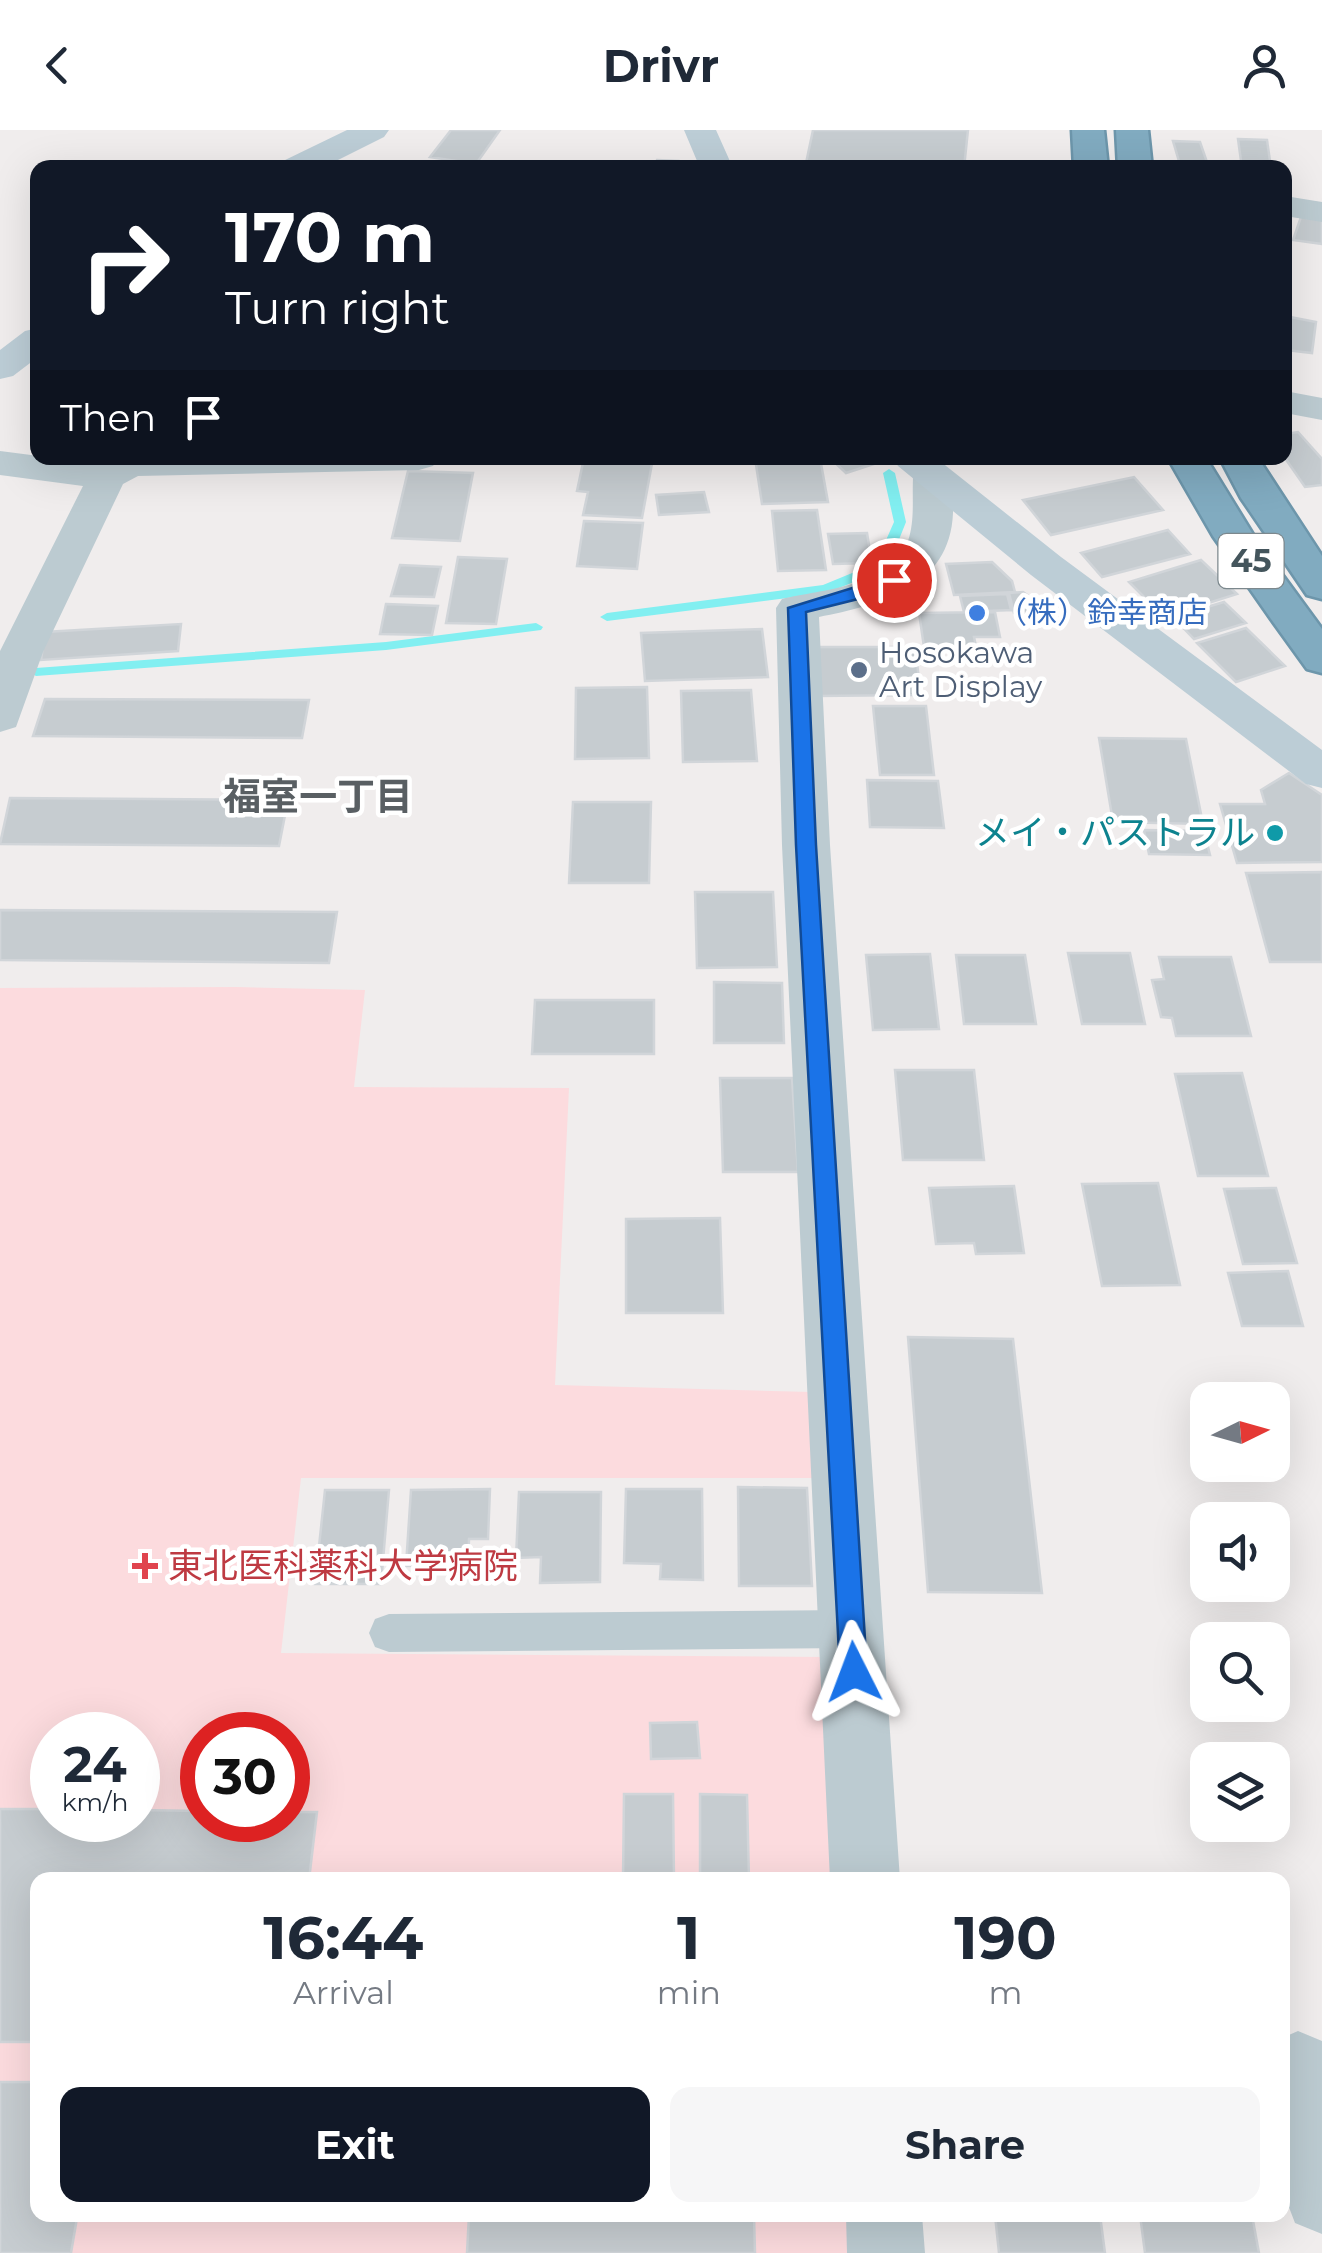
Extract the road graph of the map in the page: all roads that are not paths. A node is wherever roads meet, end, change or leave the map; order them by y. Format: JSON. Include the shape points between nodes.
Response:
{"nodes":[{"id":1,"x":373,"y":130,"type":"edge"},
{"id":2,"x":700,"y":130,"type":"edge"},
{"id":3,"x":1088,"y":130,"type":"edge"},
{"id":4,"x":1132,"y":130,"type":"edge"},
{"id":5,"x":311,"y":160,"type":"edge"},
{"id":6,"x":713,"y":160,"type":"edge"},
{"id":7,"x":1090,"y":160,"type":"edge"},
{"id":8,"x":1135,"y":160,"type":"edge"},
{"id":9,"x":1292,"y":207,"type":"edge"},
{"id":10,"x":1322,"y":212,"type":"edge"},
{"id":11,"x":30,"y":344,"type":"edge"},
{"id":12,"x":0,"y":368,"type":"edge"},
{"id":13,"x":1292,"y":403,"type":"edge"},
{"id":14,"x":1322,"y":409,"type":"edge"},
{"id":15,"x":0,"y":463,"type":"edge"},
{"id":16,"x":128,"y":465,"type":"edge"},
{"id":17,"x":1191,"y":465,"type":"edge"},
{"id":18,"x":1242,"y":465,"type":"edge"},
{"id":19,"x":922,"y":468,"type":"edge"},
{"id":20,"x":107,"y":477,"type":"junction"},
{"id":21,"x":1322,"y":586,"type":"edge"},
{"id":22,"x":1322,"y":659,"type":"edge"},
{"id":23,"x":0,"y":717,"type":"edge"},
{"id":24,"x":1322,"y":774,"type":"edge"},
{"id":25,"x":851,"y":1629,"type":"junction"},
{"id":26,"x":390,"y":1633,"type":"dead end"},
{"id":27,"x":865,"y":1872,"type":"edge"},
{"id":28,"x":1298,"y":2068,"type":"dead end"},
{"id":29,"x":1322,"y":2196,"type":"edge"},
{"id":30,"x":884,"y":2222,"type":"edge"},
{"id":31,"x":886,"y":2253,"type":"edge"}],
"edges":[{"from":1,"to":5,"type":"street"},
{"from":2,"to":6,"type":"street"},
{"from":3,"to":7,"type":"highway"},
{"from":4,"to":8,"type":"highway"},
{"from":9,"to":10,"type":"street"},
{"from":11,"to":12,"type":"street"},
{"from":13,"to":14,"type":"street"},
{"from":15,"to":20,"type":"street"},
{"from":16,"to":20,"type":"street"},
{"from":17,"to":22,"type":"highway","number":"45"},
{"from":18,"to":21,"type":"highway","number":"45"},
{"from":19,"to":24,"type":"street"},
{"from":19,"to":25,"type":"street","via":[[928,544],[912,571],[876,590],[797,608]]},
{"from":20,"to":23,"type":"street","via":[[21,652]]},
{"from":25,"to":26,"type":"lane"},
{"from":25,"to":27,"type":"street"},
{"from":28,"to":29,"type":"street"},
{"from":30,"to":31,"type":"street"}]}
